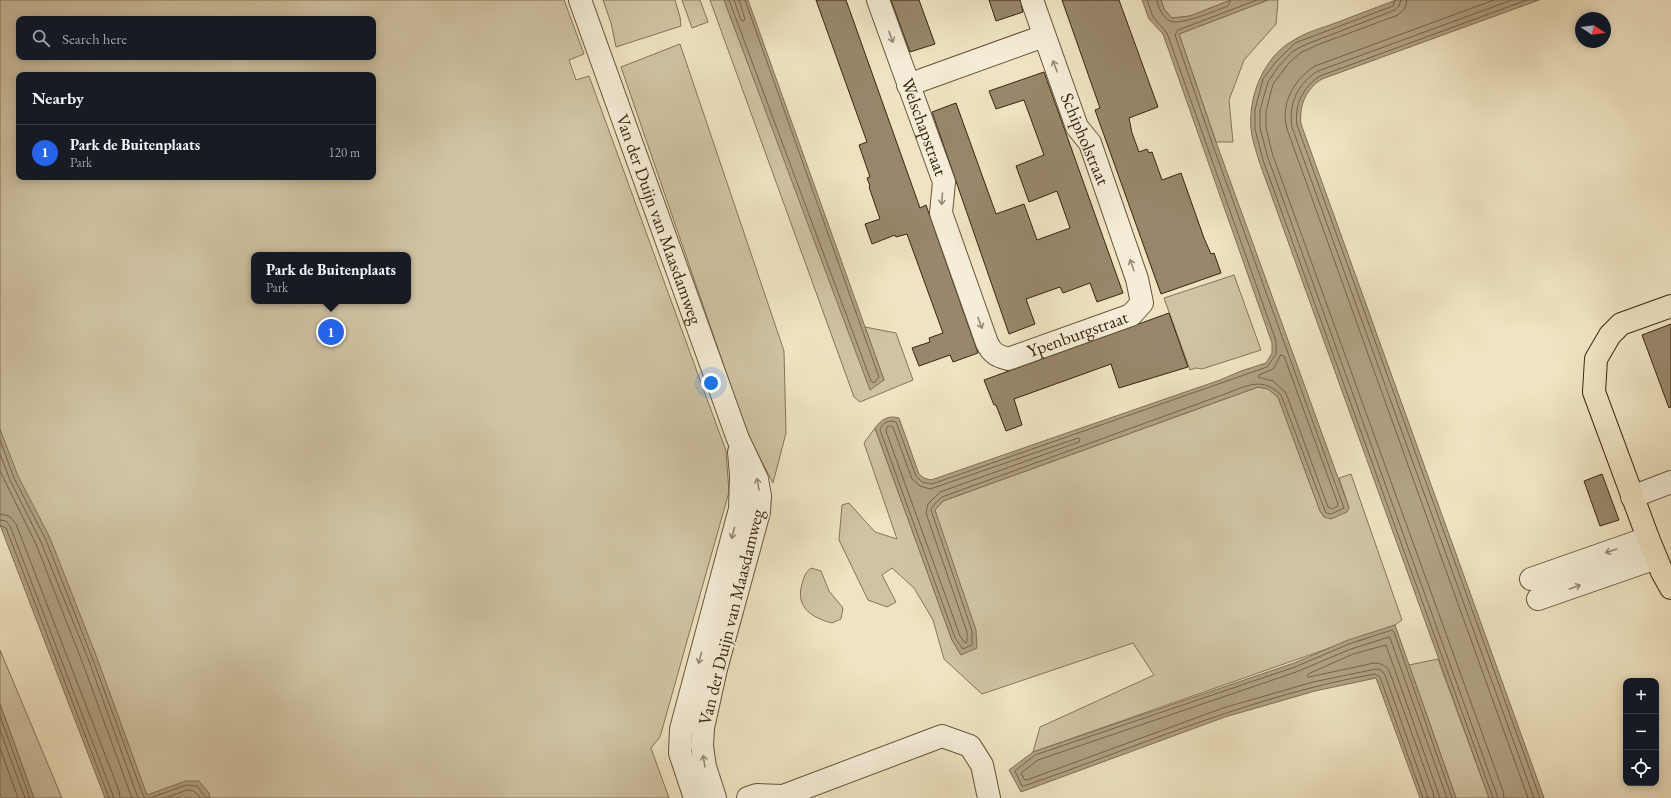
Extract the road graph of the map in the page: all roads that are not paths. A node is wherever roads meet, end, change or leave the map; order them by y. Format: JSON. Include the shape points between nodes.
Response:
{"nodes":[{"id":1,"x":580,"y":0,"type":"edge"},
{"id":2,"x":878,"y":0,"type":"edge"},
{"id":3,"x":1032,"y":0,"type":"edge"},
{"id":4,"x":1044,"y":36,"type":"junction"},
{"id":5,"x":908,"y":85,"type":"junction"},
{"id":6,"x":1142,"y":303,"type":"joint"},
{"id":7,"x":1671,"y":306,"type":"edge"},
{"id":8,"x":1008,"y":359,"type":"joint"},
{"id":9,"x":738,"y":439,"type":"junction"},
{"id":10,"x":1671,"y":482,"type":"edge"},
{"id":11,"x":1632,"y":496,"type":"junction"},
{"id":12,"x":1648,"y":538,"type":"junction"},
{"id":13,"x":1656,"y":558,"type":"junction"},
{"id":14,"x":1531,"y":579,"type":"dead end"},
{"id":15,"x":1671,"y":588,"type":"edge"},
{"id":16,"x":1538,"y":599,"type":"dead end"},
{"id":17,"x":783,"y":797,"type":"edge"},
{"id":18,"x":695,"y":798,"type":"edge"},
{"id":19,"x":715,"y":798,"type":"edge"},
{"id":20,"x":748,"y":798,"type":"edge"},
{"id":21,"x":990,"y":798,"type":"edge"}],
"edges":[{"from":1,"to":9,"type":"street","name":"Van der Duijn van Maasdamweg"},
{"from":2,"to":5,"type":"street","name":"Welschapstraat","one_way":true},
{"from":3,"to":4,"type":"street","name":"Schipholstraat"},
{"from":4,"to":5,"type":"street"},
{"from":6,"to":4,"type":"street","name":"Schipholstraat","one_way":true,"via":[[1137,279],[1090,143],[1077,127]]},
{"from":5,"to":8,"type":"street","name":"Welschapstraat","one_way":true,"via":[[944,182],[941,213],[987,343],[997,356]]},
{"from":6,"to":8,"type":"street","name":"Ypenburgstraat","via":[[1131,315]]},
{"from":7,"to":11,"type":"main road","via":[[1621,324],[1610,335],[1596,359],[1594,392]]},
{"from":9,"to":18,"type":"street","name":"Van der Duijn van Maasdamweg","one_way":true,"via":[[740,509],[681,729],[680,753]]},
{"from":19,"to":9,"type":"street","name":"Van der Duijn van Maasdamweg","one_way":true,"via":[[705,767],[703,728],[716,669],[759,512],[757,478]]},
{"from":10,"to":11,"type":"street"},
{"from":11,"to":12,"type":"main road"},
{"from":12,"to":13,"type":"main road"},
{"from":12,"to":14,"type":"street","one_way":true},
{"from":13,"to":15,"type":"main road"},
{"from":16,"to":13,"type":"street","one_way":true},
{"from":17,"to":20,"type":"street","via":[[757,795]]},
{"from":17,"to":21,"type":"street","via":[[942,736],[970,746],[982,765]]}]}
